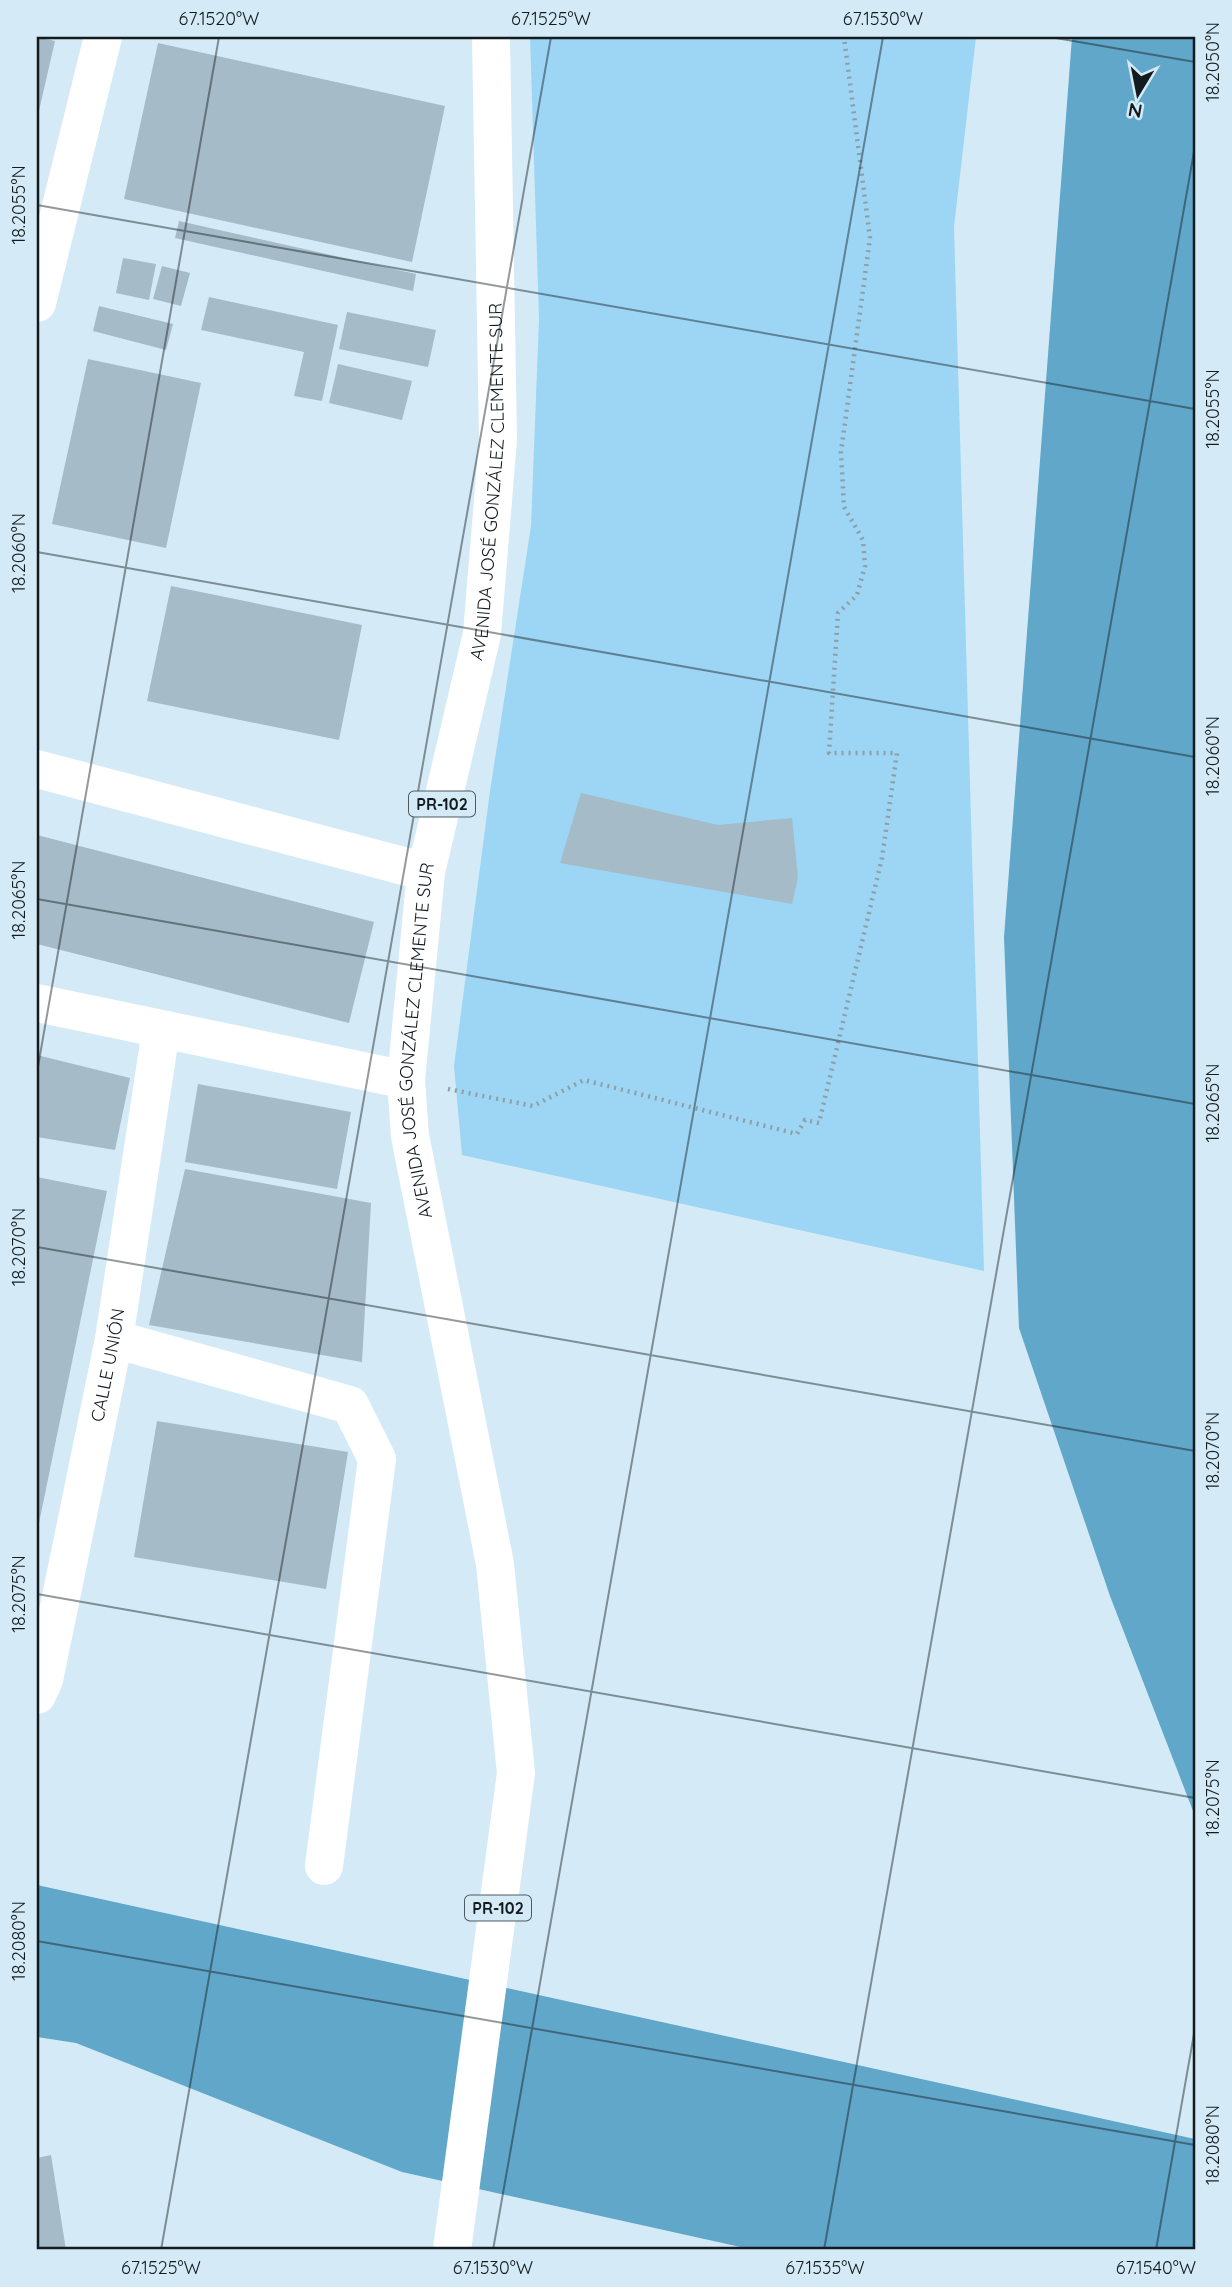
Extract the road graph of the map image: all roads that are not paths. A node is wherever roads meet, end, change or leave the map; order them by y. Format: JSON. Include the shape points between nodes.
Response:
{"nodes":[{"id":1,"x":103,"y":37,"type":"edge"},
{"id":2,"x":491,"y":37,"type":"edge"},
{"id":3,"x":37,"y":303,"type":"edge"},
{"id":4,"x":37,"y":769,"type":"edge"},
{"id":5,"x":426,"y":872,"type":"junction"},
{"id":6,"x":37,"y":1003,"type":"edge"},
{"id":7,"x":161,"y":1030,"type":"junction"},
{"id":8,"x":406,"y":1080,"type":"junction"},
{"id":9,"x":114,"y":1339,"type":"junction"},
{"id":10,"x":37,"y":1695,"type":"edge"},
{"id":11,"x":324,"y":1866,"type":"dead end"},
{"id":12,"x":452,"y":2250,"type":"edge"}],
"edges":[{"from":1,"to":3,"type":"main road"},
{"from":2,"to":5,"type":"main road","name":"AVENIDA JOSÉ GONZÁLEZ CLEMENTE SUR","number":"PR-102","via":[[497,453],[482,634]]},
{"from":4,"to":5,"type":"main road"},
{"from":5,"to":8,"type":"main road","name":"AVENIDA JOSÉ GONZÁLEZ CLEMENTE SUR","number":"PR-102"},
{"from":6,"to":7,"type":"main road"},
{"from":7,"to":8,"type":"main road"},
{"from":7,"to":9,"type":"main road","name":"CALLE UNIÓN"},
{"from":8,"to":12,"type":"main road","name":"AVENIDA JOSÉ GONZÁLEZ CLEMENTE SUR","number":"PR-102","via":[[410,1136],[495,1564],[516,1773]]},
{"from":9,"to":10,"type":"main road","name":"CALLE UNIÓN","via":[[44,1680]]},
{"from":9,"to":11,"type":"main road","via":[[350,1405],[377,1459]]}]}
